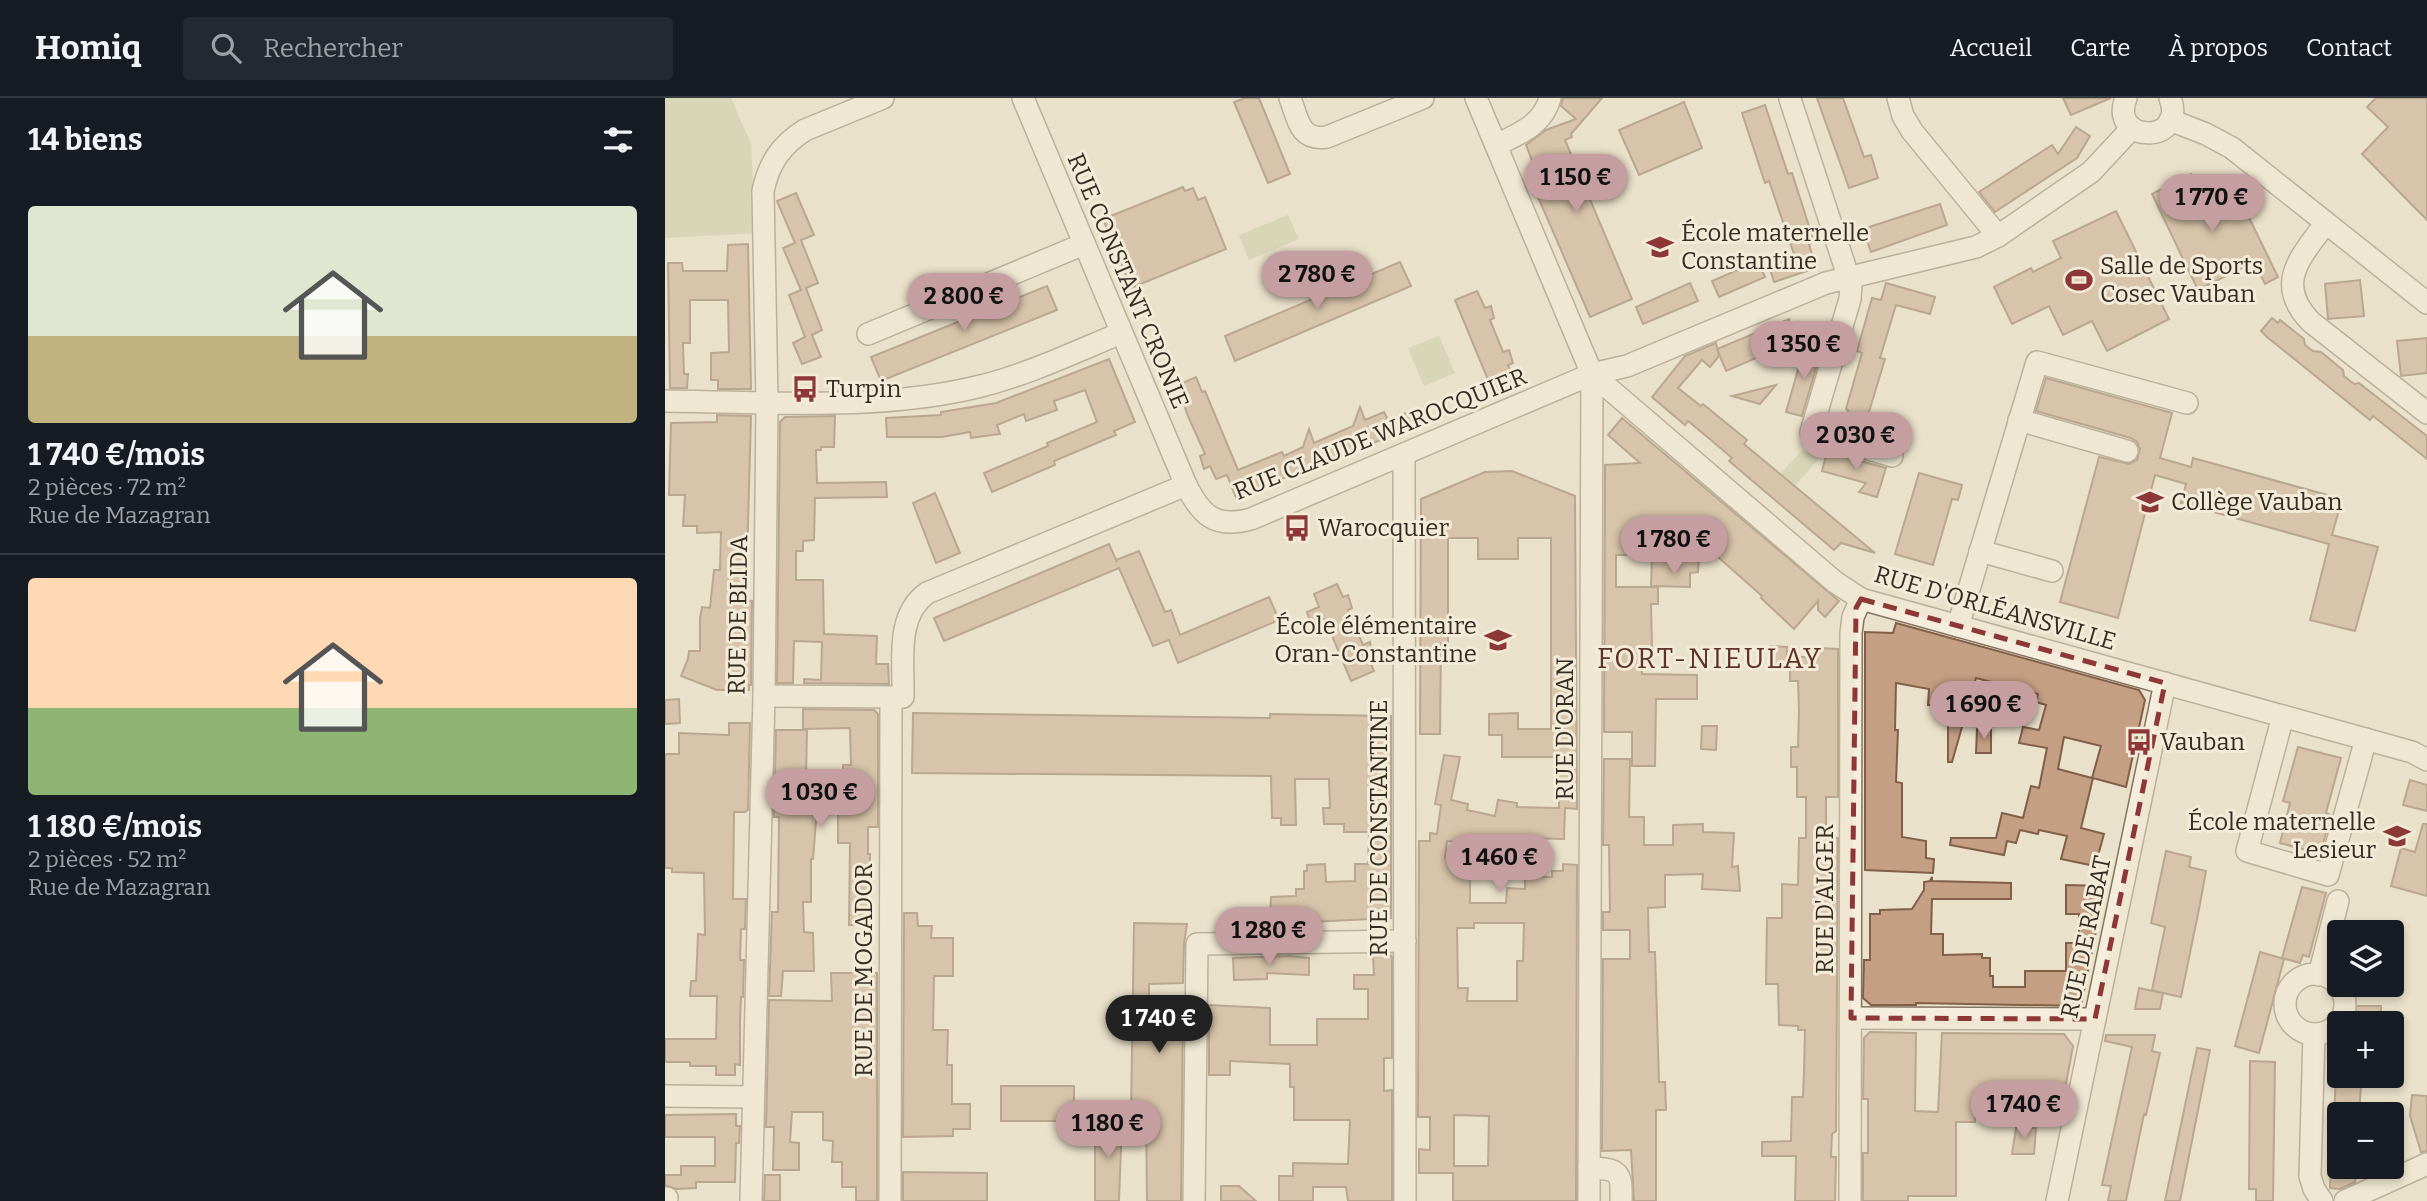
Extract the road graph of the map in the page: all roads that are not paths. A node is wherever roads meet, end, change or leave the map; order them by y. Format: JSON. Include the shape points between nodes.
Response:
{"nodes":[{"id":1,"x":883,"y":98,"type":"edge"},
{"id":2,"x":1023,"y":98,"type":"edge"},
{"id":3,"x":1290,"y":98,"type":"edge"},
{"id":4,"x":1423,"y":98,"type":"edge"},
{"id":5,"x":1476,"y":98,"type":"edge"},
{"id":6,"x":1550,"y":98,"type":"edge"},
{"id":7,"x":1898,"y":98,"type":"edge"},
{"id":8,"x":2126,"y":98,"type":"edge"},
{"id":9,"x":2170,"y":98,"type":"edge"},
{"id":10,"x":1794,"y":102,"type":"edge"},
{"id":11,"x":2170,"y":120,"type":"junction"},
{"id":12,"x":2132,"y":128,"type":"junction"},
{"id":13,"x":1496,"y":145,"type":"junction"},
{"id":14,"x":2325,"y":224,"type":"junction"},
{"id":15,"x":1998,"y":236,"type":"junction"},
{"id":16,"x":1084,"y":243,"type":"junction"},
{"id":17,"x":1849,"y":276,"type":"junction"},
{"id":18,"x":2427,"y":303,"type":"edge"},
{"id":19,"x":1121,"y":333,"type":"junction"},
{"id":20,"x":868,"y":334,"type":"dead end"},
{"id":21,"x":1592,"y":374,"type":"junction"},
{"id":22,"x":665,"y":401,"type":"edge"},
{"id":23,"x":767,"y":402,"type":"junction"},
{"id":24,"x":2187,"y":403,"type":"dead end"},
{"id":25,"x":2427,"y":413,"type":"edge"},
{"id":26,"x":2019,"y":420,"type":"junction"},
{"id":27,"x":2127,"y":451,"type":"dead end"},
{"id":28,"x":1404,"y":454,"type":"junction"},
{"id":29,"x":1892,"y":456,"type":"dead end"},
{"id":30,"x":1186,"y":485,"type":"junction"},
{"id":31,"x":1980,"y":551,"type":"junction"},
{"id":32,"x":2052,"y":571,"type":"dead end"},
{"id":33,"x":1861,"y":599,"type":"junction"},
{"id":34,"x":1958,"y":626,"type":"junction"},
{"id":35,"x":2165,"y":683,"type":"junction"},
{"id":36,"x":764,"y":696,"type":"junction"},
{"id":37,"x":891,"y":698,"type":"junction"},
{"id":38,"x":2283,"y":716,"type":"junction"},
{"id":39,"x":2366,"y":739,"type":"junction"},
{"id":40,"x":2422,"y":755,"type":"edge"},
{"id":41,"x":2338,"y":901,"type":"dead end"},
{"id":42,"x":1405,"y":941,"type":"junction"},
{"id":43,"x":2319,"y":975,"type":"junction"},
{"id":44,"x":1851,"y":1018,"type":"junction"},
{"id":45,"x":2095,"y":1019,"type":"junction"},
{"id":46,"x":2314,"y":1034,"type":"junction"},
{"id":47,"x":665,"y":1096,"type":"edge"},
{"id":48,"x":753,"y":1097,"type":"junction"},
{"id":49,"x":2427,"y":1164,"type":"edge"},
{"id":50,"x":1589,"y":1168,"type":"junction"},
{"id":51,"x":751,"y":1201,"type":"edge"},
{"id":52,"x":890,"y":1201,"type":"edge"},
{"id":53,"x":1194,"y":1201,"type":"edge"},
{"id":54,"x":1405,"y":1201,"type":"edge"},
{"id":55,"x":1589,"y":1201,"type":"edge"},
{"id":56,"x":1621,"y":1201,"type":"edge"},
{"id":57,"x":1850,"y":1201,"type":"edge"},
{"id":58,"x":2057,"y":1201,"type":"edge"},
{"id":59,"x":2322,"y":1201,"type":"edge"},
{"id":60,"x":2345,"y":1201,"type":"edge"}],
"edges":[{"from":1,"to":23,"type":"street","name":"RUE DE BLIDA","via":[[805,130],[786,144],[771,164],[762,203]]},
{"from":2,"to":16,"type":"street","name":"RUE CONSTANT CRONIE"},
{"from":3,"to":4,"type":"street","via":[[1304,132],[1316,138]]},
{"from":5,"to":13,"type":"street"},
{"from":6,"to":13,"type":"street","via":[[1538,121]]},
{"from":7,"to":15,"type":"street","via":[[1912,131]]},
{"from":8,"to":12,"type":"street","via":[[2123,112]]},
{"from":9,"to":11,"type":"street"},
{"from":10,"to":17,"type":"street"},
{"from":11,"to":12,"type":"street","via":[[2153,134]]},
{"from":11,"to":14,"type":"street","via":[[2225,143]]},
{"from":12,"to":15,"type":"street","name":"RUE CLAUDE WAROCQUIER","via":[[2091,173]]},
{"from":13,"to":21,"type":"street"},
{"from":14,"to":18,"type":"street"},
{"from":14,"to":25,"type":"street","via":[[2294,271],[2293,292],[2301,313]]},
{"from":15,"to":17,"type":"street","name":"RUE CLAUDE WAROCQUIER","via":[[1951,254]]},
{"from":16,"to":19,"type":"street","name":"RUE CONSTANT CRONIE"},
{"from":16,"to":20,"type":"street"},
{"from":17,"to":21,"type":"street","name":"RUE CLAUDE WAROCQUIER","via":[[1627,366]]},
{"from":17,"to":29,"type":"street","via":[[1850,299],[1811,432]]},
{"from":19,"to":23,"type":"street","via":[[1025,372],[958,391],[891,400]]},
{"from":19,"to":30,"type":"street","name":"RUE CONSTANT CRONIE"},
{"from":21,"to":28,"type":"street","name":"RUE CLAUDE WAROCQUIER"},
{"from":21,"to":33,"type":"street","name":"RUE D'ORLÉANSVILLE","via":[[1835,582]]},
{"from":21,"to":50,"type":"street","name":"RUE D'ORAN"},
{"from":22,"to":23,"type":"street"},
{"from":23,"to":36,"type":"street","name":"RUE DE BLIDA"},
{"from":24,"to":26,"type":"street","via":[[2037,362]]},
{"from":26,"to":27,"type":"street"},
{"from":26,"to":31,"type":"street"},
{"from":28,"to":30,"type":"street","name":"RUE CLAUDE WAROCQUIER","via":[[1240,522],[1209,517]]},
{"from":28,"to":42,"type":"street","name":"RUE DE CONSTANTINE"},
{"from":30,"to":37,"type":"street","via":[[927,593],[912,606],[905,626],[903,698]]},
{"from":31,"to":32,"type":"street"},
{"from":31,"to":34,"type":"street"},
{"from":33,"to":34,"type":"street","name":"RUE D'ORLÉANSVILLE"},
{"from":33,"to":44,"type":"street","name":"RUE D'ALGER","via":[[1851,634]]},
{"from":34,"to":35,"type":"street","name":"RUE D'ORLÉANSVILLE"},
{"from":35,"to":38,"type":"street","name":"RUE D'ORLÉANSVILLE"},
{"from":35,"to":45,"type":"street","name":"RUE DE RABAT"},
{"from":36,"to":37,"type":"street"},
{"from":36,"to":48,"type":"street","name":"RUE DE BLIDA"},
{"from":37,"to":52,"type":"street","name":"RUE DE MOGADOR"},
{"from":38,"to":39,"type":"street","name":"RUE D'ORLÉANSVILLE"},
{"from":38,"to":39,"type":"street","via":[[2248,850],[2328,875]]},
{"from":39,"to":40,"type":"street","name":"RUE D'ORLÉANSVILLE"},
{"from":41,"to":43,"type":"street"},
{"from":42,"to":53,"type":"street","via":[[1197,944]]},
{"from":42,"to":54,"type":"street","name":"RUE DE CONSTANTINE"},
{"from":43,"to":46,"type":"street","via":[[2339,986],[2345,1004],[2336,1026]]},
{"from":43,"to":46,"type":"street","via":[[2296,982],[2285,1002],[2293,1024]]},
{"from":44,"to":45,"type":"street"},
{"from":44,"to":57,"type":"street","name":"RUE D'ALGER"},
{"from":45,"to":58,"type":"street","name":"RUE DE RABAT"},
{"from":46,"to":59,"type":"street","via":[[2311,1176]]},
{"from":47,"to":48,"type":"street"},
{"from":48,"to":51,"type":"street","name":"RUE DE BLIDA"},
{"from":49,"to":60,"type":"street"},
{"from":50,"to":55,"type":"street","name":"RUE D'ORAN"},
{"from":50,"to":56,"type":"street","via":[[1616,1171],[1622,1184]]}]}
